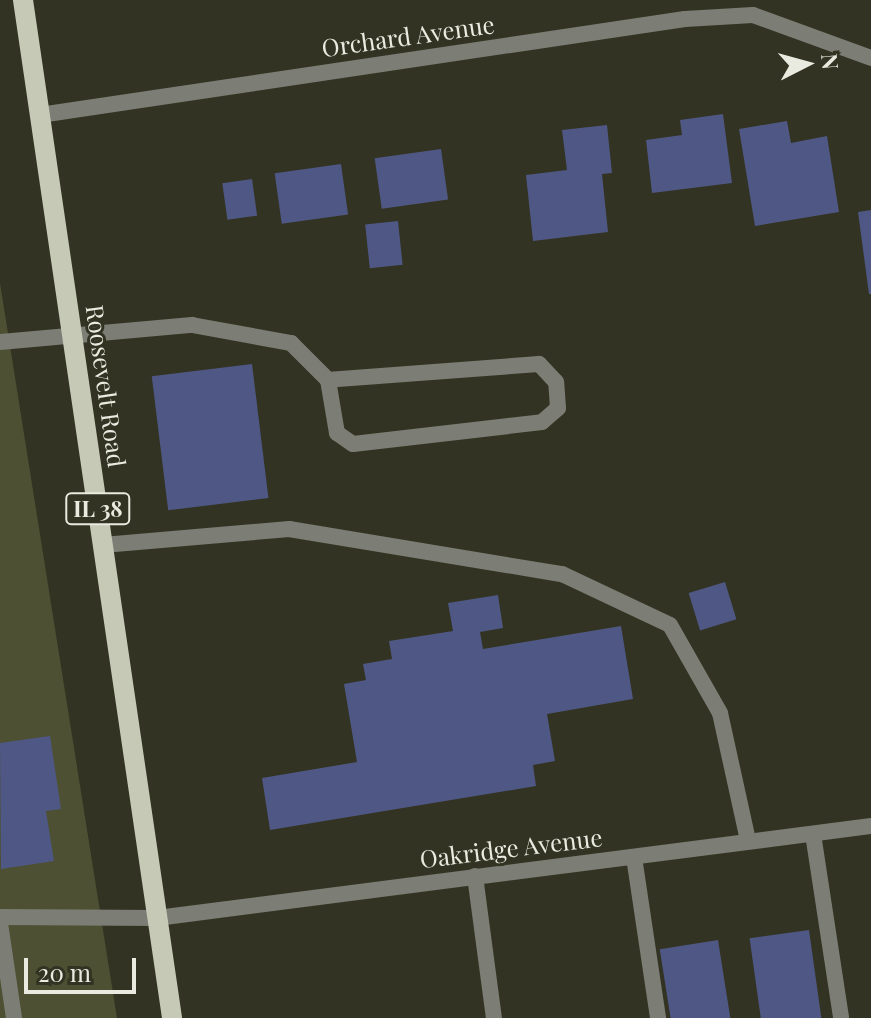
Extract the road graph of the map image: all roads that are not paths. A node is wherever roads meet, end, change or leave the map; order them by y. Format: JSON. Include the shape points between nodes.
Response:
{"nodes":[{"id":1,"x":23,"y":0,"type":"edge"},
{"id":2,"x":871,"y":58,"type":"edge"},
{"id":3,"x":40,"y":115,"type":"junction"},
{"id":4,"x":72,"y":334,"type":"junction"},
{"id":5,"x":0,"y":342,"type":"edge"},
{"id":6,"x":328,"y":380,"type":"junction"},
{"id":7,"x":103,"y":545,"type":"junction"},
{"id":8,"x":871,"y":826,"type":"edge"},
{"id":9,"x":813,"y":834,"type":"junction"},
{"id":10,"x":748,"y":840,"type":"junction"},
{"id":11,"x":634,"y":857,"type":"junction"},
{"id":12,"x":475,"y":876,"type":"junction"},
{"id":13,"x":0,"y":917,"type":"edge"},
{"id":14,"x":157,"y":918,"type":"junction"},
{"id":15,"x":0,"y":923,"type":"edge"},
{"id":16,"x":14,"y":1018,"type":"edge"},
{"id":17,"x":172,"y":1018,"type":"edge"},
{"id":18,"x":494,"y":1018,"type":"edge"},
{"id":19,"x":658,"y":1018,"type":"edge"},
{"id":20,"x":841,"y":1018,"type":"edge"}],
"edges":[{"from":1,"to":3,"type":"main road","name":"Roosevelt Road","number":"IL 38"},
{"from":2,"to":3,"type":"street","name":"Orchard Avenue","via":[[753,15],[685,19]]},
{"from":3,"to":4,"type":"main road","name":"Roosevelt Road","number":"IL 38"},
{"from":4,"to":5,"type":"street"},
{"from":4,"to":6,"type":"street","via":[[192,325],[291,343]]},
{"from":4,"to":7,"type":"main road","name":"Roosevelt Road","number":"IL 38"},
{"from":6,"to":6,"type":"street","via":[[539,364],[556,382],[558,408],[542,422],[353,444],[337,433]]},
{"from":7,"to":10,"type":"street","via":[[289,529],[562,574],[670,625],[720,713]]},
{"from":7,"to":14,"type":"main road","name":"Roosevelt Road","number":"IL 38"},
{"from":8,"to":9,"type":"street","name":"Oakridge Avenue"},
{"from":9,"to":10,"type":"street","name":"Oakridge Avenue"},
{"from":9,"to":20,"type":"street"},
{"from":10,"to":11,"type":"street","name":"Oakridge Avenue"},
{"from":11,"to":12,"type":"street","name":"Oakridge Avenue"},
{"from":11,"to":19,"type":"street"},
{"from":12,"to":14,"type":"street","name":"Oakridge Avenue"},
{"from":12,"to":18,"type":"street"},
{"from":13,"to":14,"type":"street","name":"Oakridge Avenue"},
{"from":14,"to":17,"type":"main road","name":"Roosevelt Road","number":"IL 38"},
{"from":15,"to":16,"type":"street"}]}
